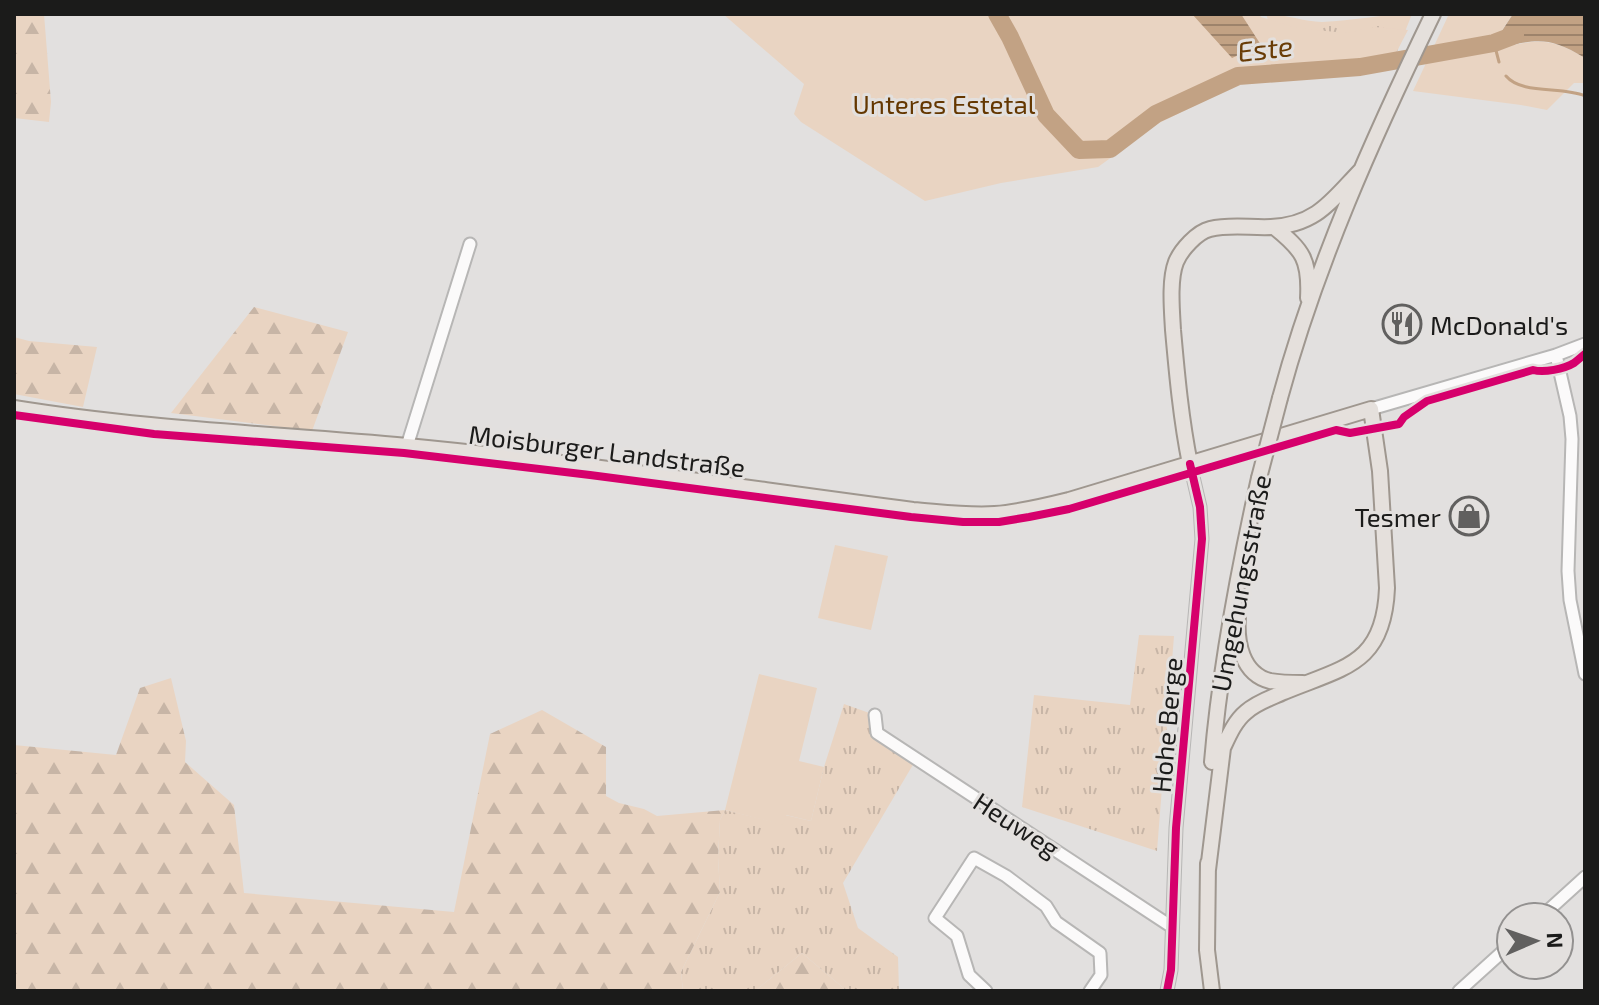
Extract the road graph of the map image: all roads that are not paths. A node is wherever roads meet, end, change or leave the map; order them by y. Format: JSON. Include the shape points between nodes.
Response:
{"nodes":[{"id":1,"x":1431,"y":18,"type":"edge"},
{"id":2,"x":1361,"y":170,"type":"junction"},
{"id":3,"x":1274,"y":227,"type":"junction"},
{"id":4,"x":470,"y":244,"type":"dead end"},
{"id":5,"x":1308,"y":307,"type":"junction"},
{"id":6,"x":1585,"y":344,"type":"edge"},
{"id":7,"x":1556,"y":355,"type":"junction"},
{"id":8,"x":14,"y":408,"type":"edge"},
{"id":9,"x":1371,"y":409,"type":"junction"},
{"id":10,"x":407,"y":446,"type":"junction"},
{"id":11,"x":1190,"y":464,"type":"junction"},
{"id":12,"x":1246,"y":534,"type":"junction"},
{"id":13,"x":1585,"y":674,"type":"edge"},
{"id":14,"x":1303,"y":683,"type":"junction"},
{"id":15,"x":875,"y":715,"type":"dead end"},
{"id":16,"x":1208,"y":870,"type":"junction"},
{"id":17,"x":1585,"y":877,"type":"edge"},
{"id":18,"x":1559,"y":901,"type":"edge"},
{"id":19,"x":1172,"y":927,"type":"junction"},
{"id":20,"x":1495,"y":958,"type":"edge"},
{"id":21,"x":986,"y":991,"type":"edge"},
{"id":22,"x":1090,"y":991,"type":"edge"},
{"id":23,"x":1167,"y":991,"type":"edge"},
{"id":24,"x":1212,"y":991,"type":"edge"},
{"id":25,"x":1459,"y":991,"type":"edge"}],
"edges":[{"from":1,"to":2,"type":"main road","name":"Umgehungsstraße"},
{"from":2,"to":3,"type":"main road","via":[[1324,209],[1307,220]]},
{"from":2,"to":5,"type":"main road","name":"Umgehungsstraße"},
{"from":3,"to":5,"type":"main road","via":[[1297,246],[1306,263]]},
{"from":3,"to":11,"type":"main road","via":[[1206,229],[1176,262],[1171,297]]},
{"from":4,"to":10,"type":"street"},
{"from":5,"to":12,"type":"main road","name":"Umgehungsstraße","bridge":true},
{"from":6,"to":7,"type":"street"},
{"from":7,"to":9,"type":"street"},
{"from":7,"to":13,"type":"street","via":[[1570,416],[1568,571]]},
{"from":8,"to":10,"type":"main road","name":"Moisburger Landstraße","via":[[156,426]]},
{"from":9,"to":11,"type":"main road","name":"Moisburger Landstraße"},
{"from":9,"to":14,"type":"main road","via":[[1384,519],[1384,614],[1376,638],[1350,666]]},
{"from":10,"to":11,"type":"main road","name":"Moisburger Landstraße","via":[[966,514],[1027,510]]},
{"from":11,"to":19,"type":"street","name":"Hohe Berge","via":[[1202,539]]},
{"from":12,"to":14,"type":"main road","via":[[1237,625],[1242,656],[1268,681]]},
{"from":12,"to":16,"type":"main road","name":"Umgehungsstraße","via":[[1217,707]]},
{"from":14,"to":16,"type":"main road","via":[[1254,706],[1231,730],[1223,748]]},
{"from":15,"to":19,"type":"street","name":"Heuweg","via":[[877,733]]},
{"from":16,"to":24,"type":"main road","name":"Umgehungsstraße"},
{"from":17,"to":18,"type":"street"},
{"from":19,"to":23,"type":"street","name":"Hohe Berge"},
{"from":20,"to":25,"type":"street"},
{"from":21,"to":22,"type":"street","via":[[969,975],[957,936],[935,918],[974,858],[1046,906],[1056,922],[1100,953],[1101,975]]}]}
